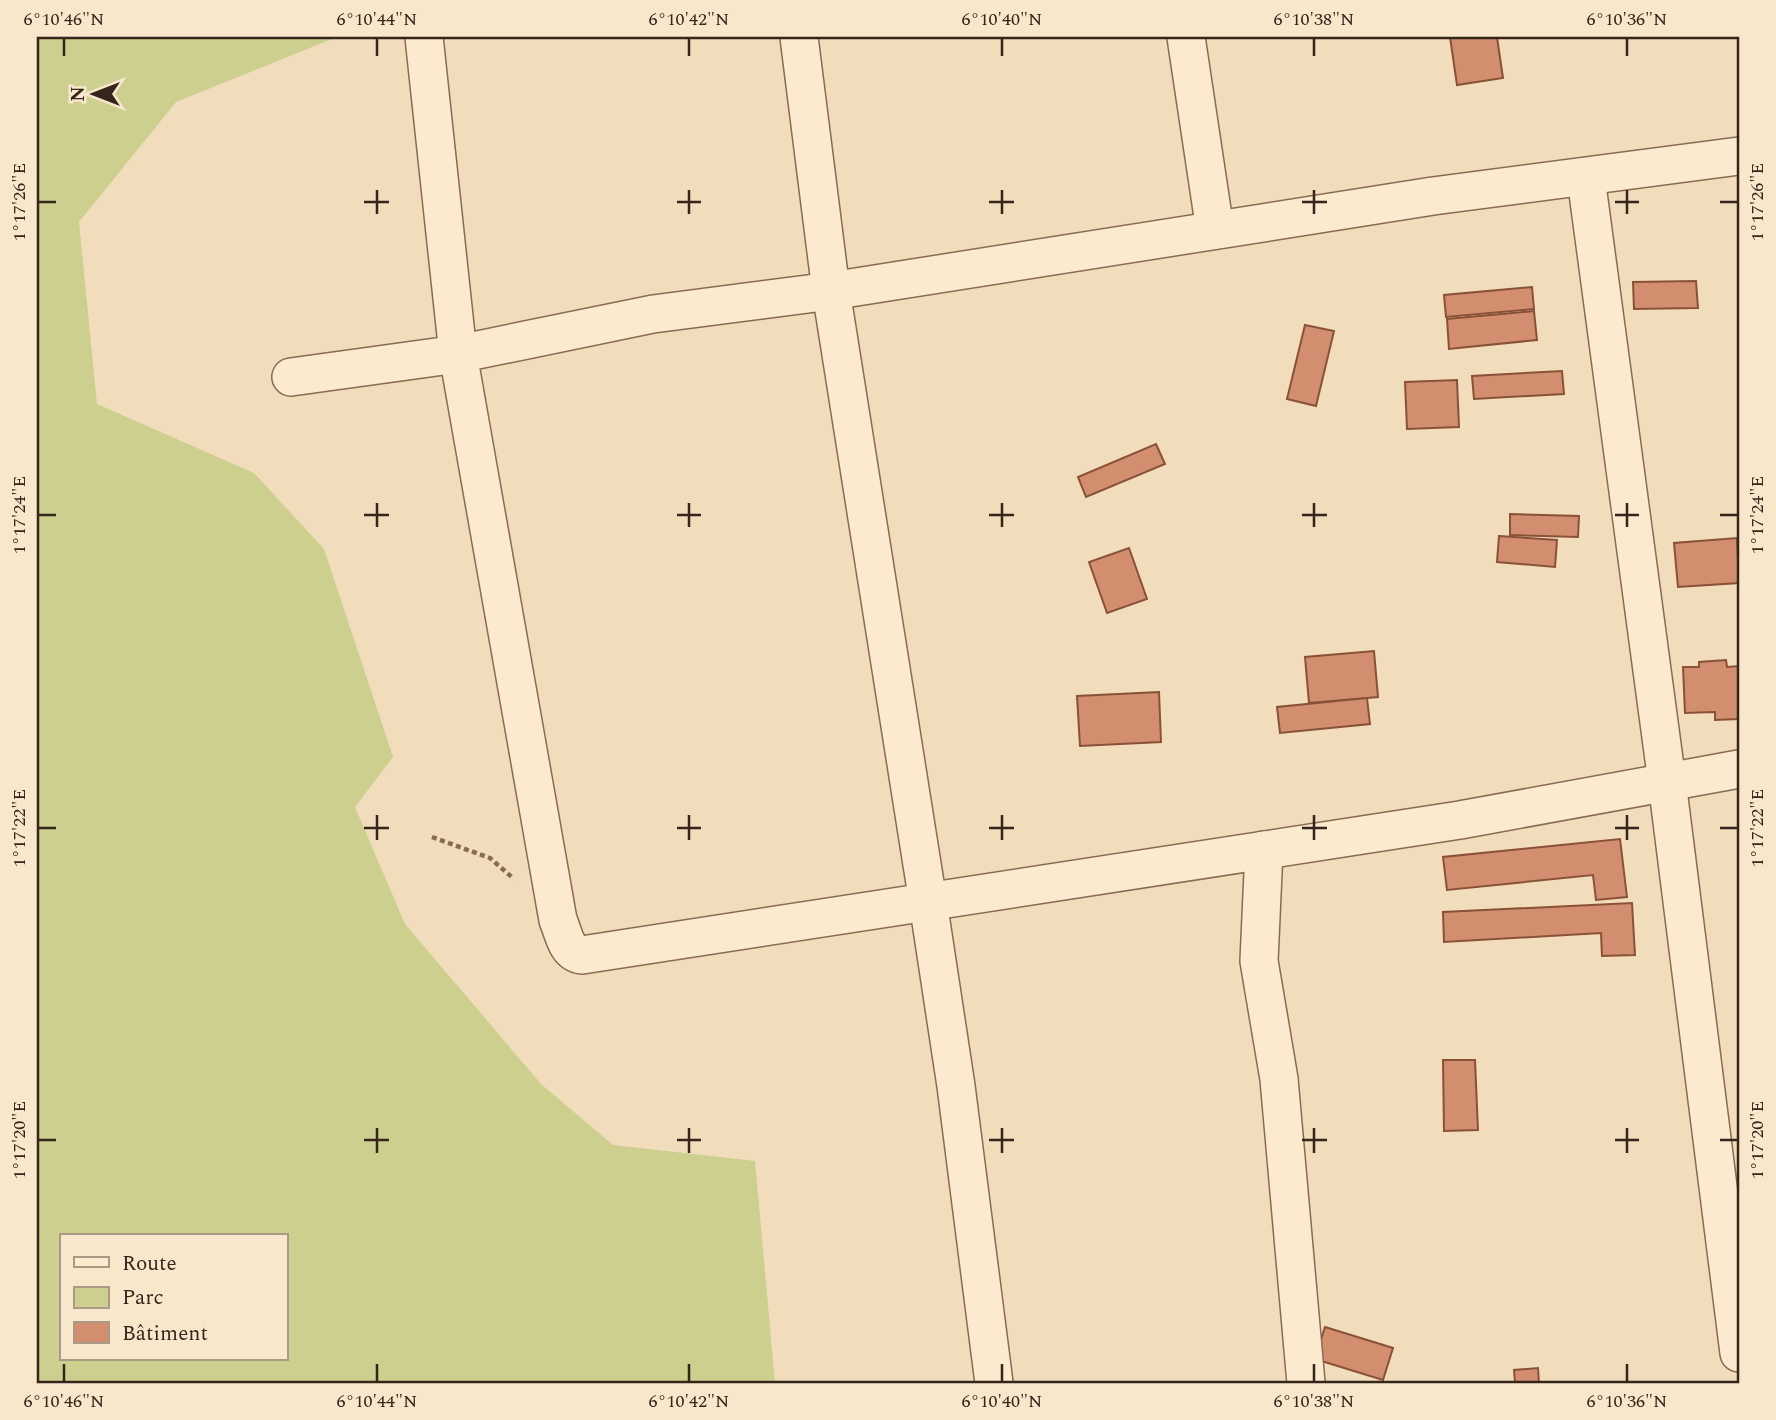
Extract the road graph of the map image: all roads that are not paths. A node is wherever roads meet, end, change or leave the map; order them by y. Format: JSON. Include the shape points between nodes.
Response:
{"nodes":[{"id":1,"x":424,"y":37,"type":"edge"},
{"id":2,"x":799,"y":37,"type":"edge"},
{"id":3,"x":1186,"y":37,"type":"edge"},
{"id":4,"x":1739,"y":156,"type":"edge"},
{"id":5,"x":1586,"y":178,"type":"junction"},
{"id":6,"x":1215,"y":230,"type":"junction"},
{"id":7,"x":831,"y":291,"type":"junction"},
{"id":8,"x":458,"y":354,"type":"junction"},
{"id":9,"x":291,"y":377,"type":"dead end"},
{"id":10,"x":1739,"y":769,"type":"edge"},
{"id":11,"x":1667,"y":782,"type":"junction"},
{"id":12,"x":1264,"y":850,"type":"junction"},
{"id":13,"x":928,"y":902,"type":"junction"},
{"id":14,"x":1739,"y":1353,"type":"edge"},
{"id":15,"x":994,"y":1383,"type":"edge"},
{"id":16,"x":1306,"y":1383,"type":"edge"}],
"edges":[{"from":1,"to":8,"type":"street"},
{"from":2,"to":7,"type":"street"},
{"from":3,"to":6,"type":"street"},
{"from":4,"to":5,"type":"street"},
{"from":5,"to":6,"type":"street"},
{"from":5,"to":11,"type":"street"},
{"from":6,"to":7,"type":"street"},
{"from":7,"to":8,"type":"street","via":[[653,314]]},
{"from":7,"to":13,"type":"street"},
{"from":8,"to":9,"type":"street"},
{"from":8,"to":13,"type":"street","via":[[539,819],[558,920],[569,949],[582,955]]},
{"from":10,"to":11,"type":"street"},
{"from":11,"to":12,"type":"street"},
{"from":11,"to":14,"type":"street"},
{"from":12,"to":13,"type":"street"},
{"from":12,"to":16,"type":"street","via":[[1259,961],[1279,1079]]},
{"from":13,"to":15,"type":"street"}]}
